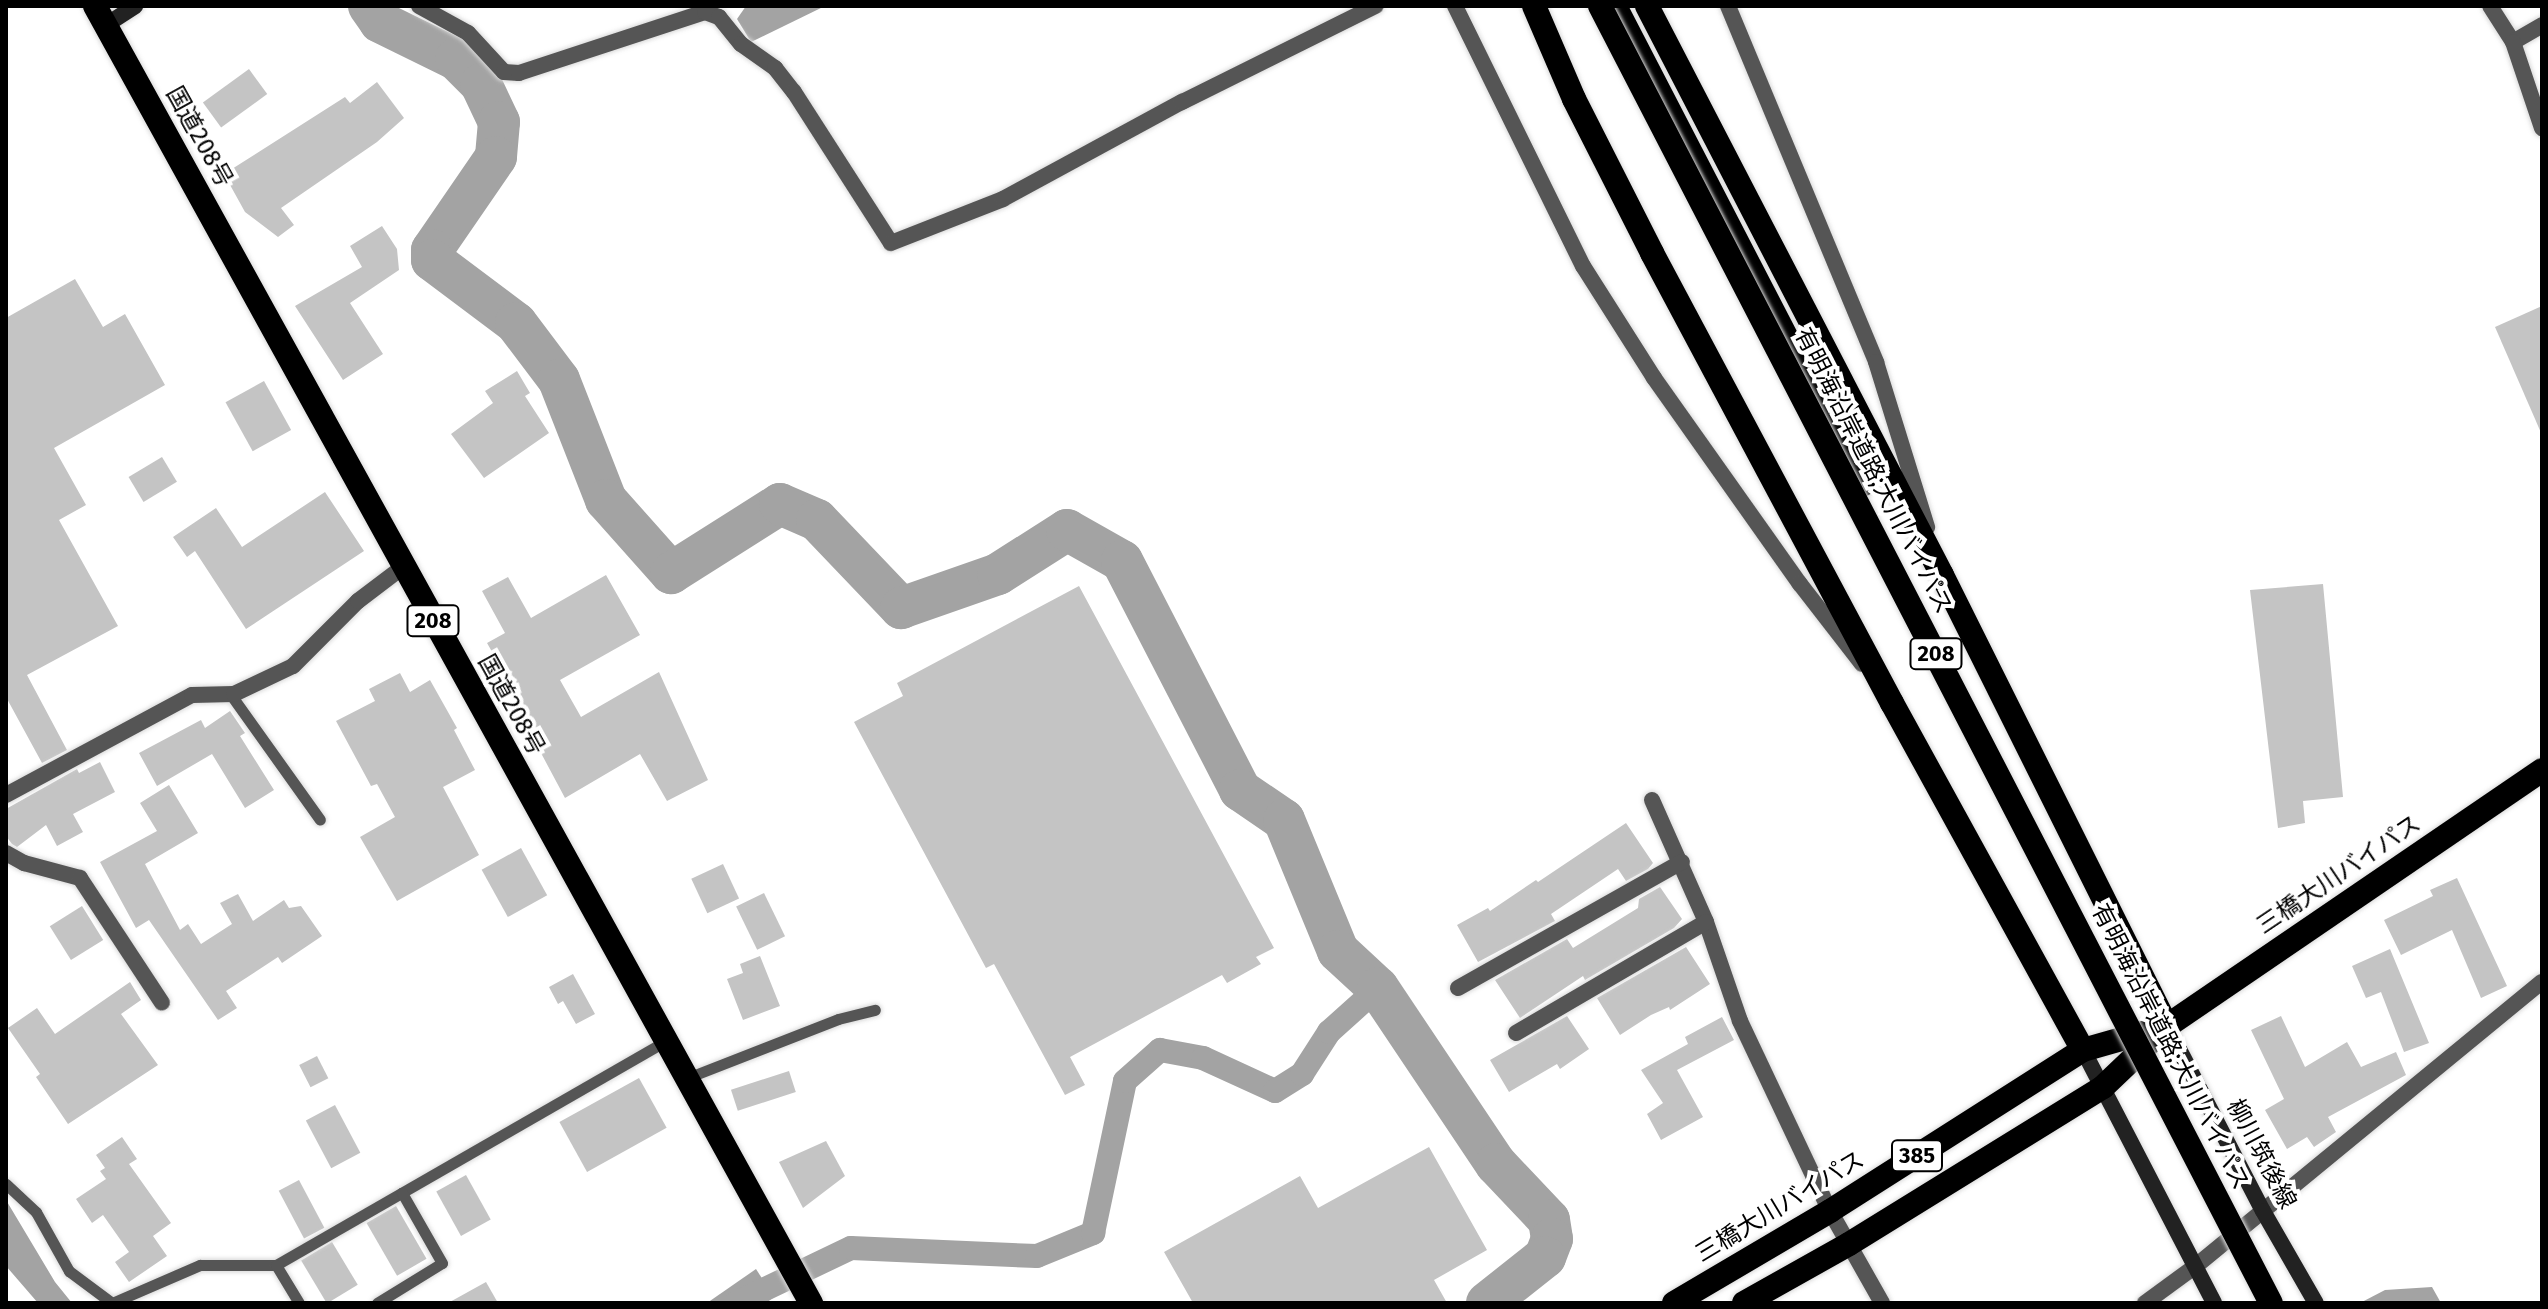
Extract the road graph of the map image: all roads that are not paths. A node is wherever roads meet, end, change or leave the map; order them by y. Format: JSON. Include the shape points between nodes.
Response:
{"nodes":[{"id":1,"x":135,"y":6,"type":"edge"},
{"id":2,"x":419,"y":6,"type":"edge"},
{"id":3,"x":1375,"y":6,"type":"edge"},
{"id":4,"x":1455,"y":6,"type":"edge"},
{"id":5,"x":1534,"y":6,"type":"edge"},
{"id":6,"x":1600,"y":6,"type":"edge"},
{"id":7,"x":1615,"y":6,"type":"edge"},
{"id":8,"x":1647,"y":6,"type":"edge"},
{"id":9,"x":1728,"y":6,"type":"edge"},
{"id":10,"x":2490,"y":6,"type":"edge"},
{"id":11,"x":100,"y":16,"type":"edge"},
{"id":12,"x":2542,"y":25,"type":"edge"},
{"id":13,"x":2513,"y":42,"type":"junction"},
{"id":14,"x":2542,"y":128,"type":"edge"},
{"id":15,"x":403,"y":567,"type":"junction"},
{"id":16,"x":1942,"y":575,"type":"junction"},
{"id":17,"x":231,"y":695,"type":"junction"},
{"id":18,"x":1892,"y":703,"type":"junction"},
{"id":19,"x":2542,"y":770,"type":"edge"},
{"id":20,"x":6,"y":795,"type":"edge"},
{"id":21,"x":1652,"y":800,"type":"dead end"},
{"id":22,"x":320,"y":820,"type":"dead end"},
{"id":23,"x":6,"y":853,"type":"edge"},
{"id":24,"x":1682,"y":862,"type":"junction"},
{"id":25,"x":1706,"y":922,"type":"junction"},
{"id":26,"x":2542,"y":982,"type":"edge"},
{"id":27,"x":1458,"y":988,"type":"dead end"},
{"id":28,"x":162,"y":1003,"type":"dead end"},
{"id":29,"x":875,"y":1010,"type":"dead end"},
{"id":30,"x":2167,"y":1026,"type":"junction"},
{"id":31,"x":1516,"y":1033,"type":"dead end"},
{"id":32,"x":664,"y":1042,"type":"junction"},
{"id":33,"x":2083,"y":1050,"type":"junction"},
{"id":34,"x":686,"y":1079,"type":"junction"},
{"id":35,"x":2103,"y":1087,"type":"junction"},
{"id":36,"x":6,"y":1184,"type":"edge"},
{"id":37,"x":402,"y":1193,"type":"junction"},
{"id":38,"x":1830,"y":1211,"type":"junction"},
{"id":39,"x":2263,"y":1211,"type":"junction"},
{"id":40,"x":1849,"y":1244,"type":"junction"},
{"id":41,"x":276,"y":1265,"type":"junction"},
{"id":42,"x":2197,"y":1265,"type":"junction"},
{"id":43,"x":806,"y":1295,"type":"edge"},
{"id":44,"x":299,"y":1303,"type":"edge"},
{"id":45,"x":377,"y":1303,"type":"edge"},
{"id":46,"x":1674,"y":1303,"type":"edge"},
{"id":47,"x":1744,"y":1303,"type":"edge"},
{"id":48,"x":1882,"y":1303,"type":"edge"},
{"id":49,"x":2145,"y":1303,"type":"edge"},
{"id":50,"x":2214,"y":1303,"type":"edge"},
{"id":51,"x":2271,"y":1303,"type":"edge"},
{"id":52,"x":2286,"y":1303,"type":"edge"},
{"id":53,"x":2316,"y":1303,"type":"edge"}],
"edges":[{"from":1,"to":11,"type":"main road"},
{"from":2,"to":3,"type":"street","via":[[468,33],[504,72],[519,73],[705,12],[719,17],[794,92],[891,243],[1003,199]]},
{"from":4,"to":18,"type":"street","via":[[1583,266],[1654,378]]},
{"from":5,"to":18,"type":"highway","via":[[1652,253]]},
{"from":6,"to":51,"type":"highway","name":"有明海沿岸道路;大川バイパス","number":"208","bridge":true},
{"from":7,"to":52,"type":"highway","name":"有明海沿岸道路;大川バイパス","number":"208"},
{"from":8,"to":16,"type":"highway"},
{"from":9,"to":16,"type":"street","via":[[1876,362]]},
{"from":10,"to":13,"type":"street"},
{"from":11,"to":15,"type":"highway","name":"国道208号","number":"208"},
{"from":12,"to":13,"type":"street"},
{"from":13,"to":14,"type":"street"},
{"from":15,"to":17,"type":"street","via":[[358,601],[293,666]]},
{"from":15,"to":32,"type":"highway","name":"国道208号","number":"208"},
{"from":16,"to":30,"type":"highway"},
{"from":17,"to":20,"type":"street","via":[[192,695]]},
{"from":17,"to":22,"type":"lane"},
{"from":18,"to":33,"type":"highway"},
{"from":19,"to":30,"type":"highway","name":"三橋大川バイパス","number":"385"},
{"from":21,"to":24,"type":"street"},
{"from":23,"to":28,"type":"street","via":[[80,878]]},
{"from":24,"to":25,"type":"street"},
{"from":24,"to":27,"type":"street"},
{"from":25,"to":31,"type":"street"},
{"from":25,"to":38,"type":"street","via":[[1740,1021]]},
{"from":26,"to":39,"type":"street"},
{"from":29,"to":34,"type":"lane","via":[[838,1019]]},
{"from":30,"to":33,"type":"highway","name":"三橋大川バイパス","number":"385"},
{"from":30,"to":35,"type":"highway","name":"三橋大川バイパス","number":"385"},
{"from":30,"to":39,"type":"main road","name":"柳川筑後線"},
{"from":32,"to":34,"type":"highway","name":"国道208号","number":"208"},
{"from":32,"to":37,"type":"lane"},
{"from":33,"to":35,"type":"main road"},
{"from":33,"to":38,"type":"highway","name":"三橋大川バイパス","number":"385"},
{"from":34,"to":43,"type":"highway","name":"国道208号","number":"208"},
{"from":35,"to":40,"type":"highway","name":"三橋大川バイパス","number":"385"},
{"from":35,"to":42,"type":"main road"},
{"from":36,"to":41,"type":"lane","via":[[36,1212],[69,1271],[112,1303],[200,1265]]},
{"from":37,"to":41,"type":"lane"},
{"from":37,"to":45,"type":"lane","via":[[442,1263]]},
{"from":38,"to":40,"type":"street"},
{"from":38,"to":46,"type":"highway","name":"三橋大川バイパス","number":"385"},
{"from":39,"to":42,"type":"street"},
{"from":39,"to":53,"type":"main road","name":"柳川筑後線"},
{"from":40,"to":47,"type":"highway","name":"三橋大川バイパス","number":"385"},
{"from":40,"to":48,"type":"street"},
{"from":41,"to":44,"type":"lane"},
{"from":42,"to":49,"type":"street"},
{"from":42,"to":50,"type":"main road"}]}
